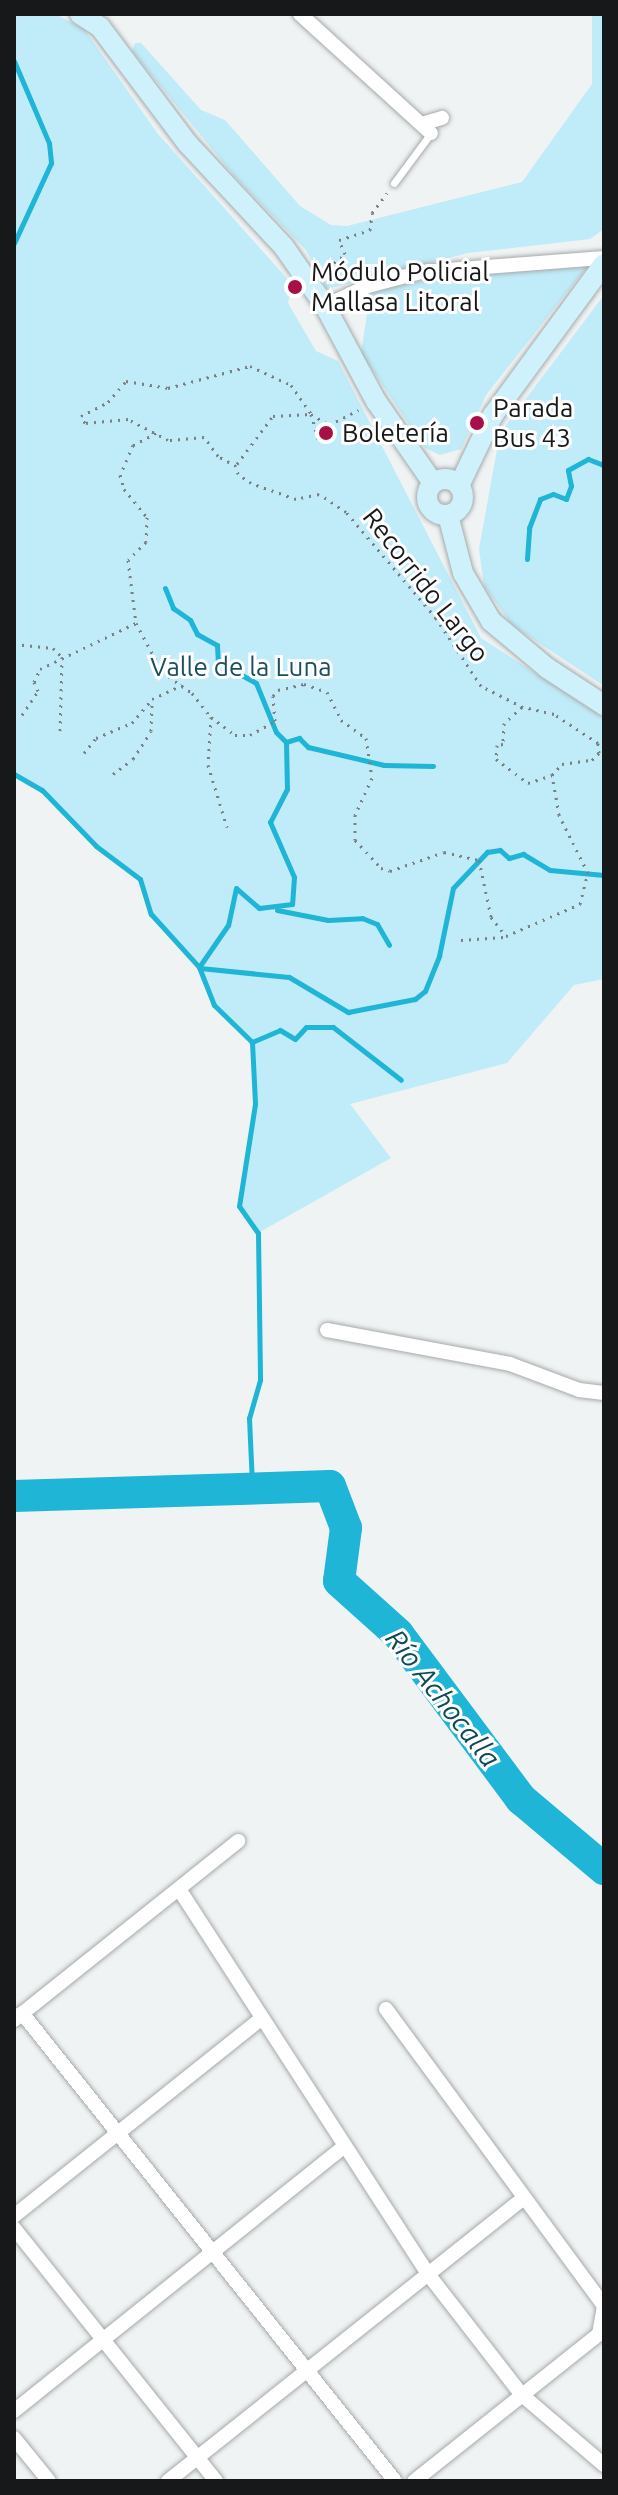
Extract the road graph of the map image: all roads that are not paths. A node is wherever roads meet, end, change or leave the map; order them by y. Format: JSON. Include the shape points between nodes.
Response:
{"nodes":[{"id":1,"x":80,"y":14,"type":"edge"},
{"id":2,"x":300,"y":14,"type":"edge"},
{"id":3,"x":442,"y":118,"type":"dead end"},
{"id":4,"x":426,"y":129,"type":"junction"},
{"id":5,"x":394,"y":183,"type":"road end"},
{"id":6,"x":604,"y":261,"type":"edge"},
{"id":7,"x":325,"y":306,"type":"junction"},
{"id":8,"x":433,"y":483,"type":"junction"},
{"id":9,"x":459,"y":486,"type":"junction"},
{"id":10,"x":448,"y":515,"type":"junction"},
{"id":11,"x":604,"y":705,"type":"edge"},
{"id":12,"x":327,"y":1330,"type":"dead end"},
{"id":13,"x":604,"y":1393,"type":"edge"},
{"id":14,"x":238,"y":1841,"type":"dead end"},
{"id":15,"x":179,"y":1889,"type":"junction"},
{"id":16,"x":386,"y":2009,"type":"dead end"},
{"id":17,"x":18,"y":2017,"type":"edge"},
{"id":18,"x":262,"y":2018,"type":"junction"},
{"id":19,"x":118,"y":2133,"type":"junction"},
{"id":20,"x":345,"y":2146,"type":"junction"},
{"id":21,"x":524,"y":2198,"type":"junction"},
{"id":22,"x":14,"y":2216,"type":"edge"},
{"id":23,"x":14,"y":2228,"type":"edge"},
{"id":24,"x":213,"y":2252,"type":"junction"},
{"id":25,"x":428,"y":2274,"type":"junction"},
{"id":26,"x":103,"y":2340,"type":"junction"},
{"id":27,"x":307,"y":2370,"type":"junction"},
{"id":28,"x":522,"y":2395,"type":"junction"},
{"id":29,"x":14,"y":2411,"type":"edge"},
{"id":30,"x":14,"y":2438,"type":"edge"},
{"id":31,"x":197,"y":2458,"type":"junction"},
{"id":32,"x":604,"y":2465,"type":"edge"},
{"id":33,"x":49,"y":2481,"type":"edge"},
{"id":34,"x":168,"y":2481,"type":"edge"},
{"id":35,"x":216,"y":2481,"type":"edge"},
{"id":36,"x":395,"y":2481,"type":"edge"},
{"id":37,"x":414,"y":2481,"type":"edge"}],
"edges":[{"from":1,"to":7,"type":"main road","via":[[121,52],[161,110],[284,247]]},
{"from":2,"to":4,"type":"street"},
{"from":3,"to":4,"type":"street"},
{"from":4,"to":5,"type":"lane"},
{"from":6,"to":7,"type":"street","via":[[421,272],[368,286]]},
{"from":6,"to":9,"type":"main road","via":[[500,404]]},
{"from":7,"to":8,"type":"main road","via":[[376,401]]},
{"from":8,"to":9,"type":"main road","via":[[449,479]]},
{"from":8,"to":10,"type":"main road","via":[[427,504]]},
{"from":9,"to":10,"type":"main road","via":[[462,504]]},
{"from":10,"to":11,"type":"main road","via":[[463,573],[491,621],[547,668]]},
{"from":12,"to":13,"type":"street","via":[[510,1364],[579,1390]]},
{"from":14,"to":15,"type":"street"},
{"from":15,"to":17,"type":"street"},
{"from":15,"to":18,"type":"street"},
{"from":16,"to":21,"type":"street"},
{"from":17,"to":19,"type":"street"},
{"from":18,"to":19,"type":"street"},
{"from":18,"to":20,"type":"street"},
{"from":19,"to":22,"type":"street"},
{"from":19,"to":24,"type":"street"},
{"from":20,"to":24,"type":"street"},
{"from":20,"to":25,"type":"street"},
{"from":21,"to":25,"type":"street"},
{"from":21,"to":28,"type":"street","via":[[604,2306],[599,2334]]},
{"from":23,"to":26,"type":"street"},
{"from":24,"to":26,"type":"street"},
{"from":24,"to":27,"type":"street"},
{"from":25,"to":27,"type":"street"},
{"from":25,"to":28,"type":"street"},
{"from":26,"to":29,"type":"street"},
{"from":26,"to":31,"type":"street"},
{"from":27,"to":31,"type":"street"},
{"from":27,"to":36,"type":"street"},
{"from":28,"to":32,"type":"street"},
{"from":28,"to":37,"type":"street"},
{"from":30,"to":33,"type":"street"},
{"from":31,"to":34,"type":"street"},
{"from":31,"to":35,"type":"street"}]}
